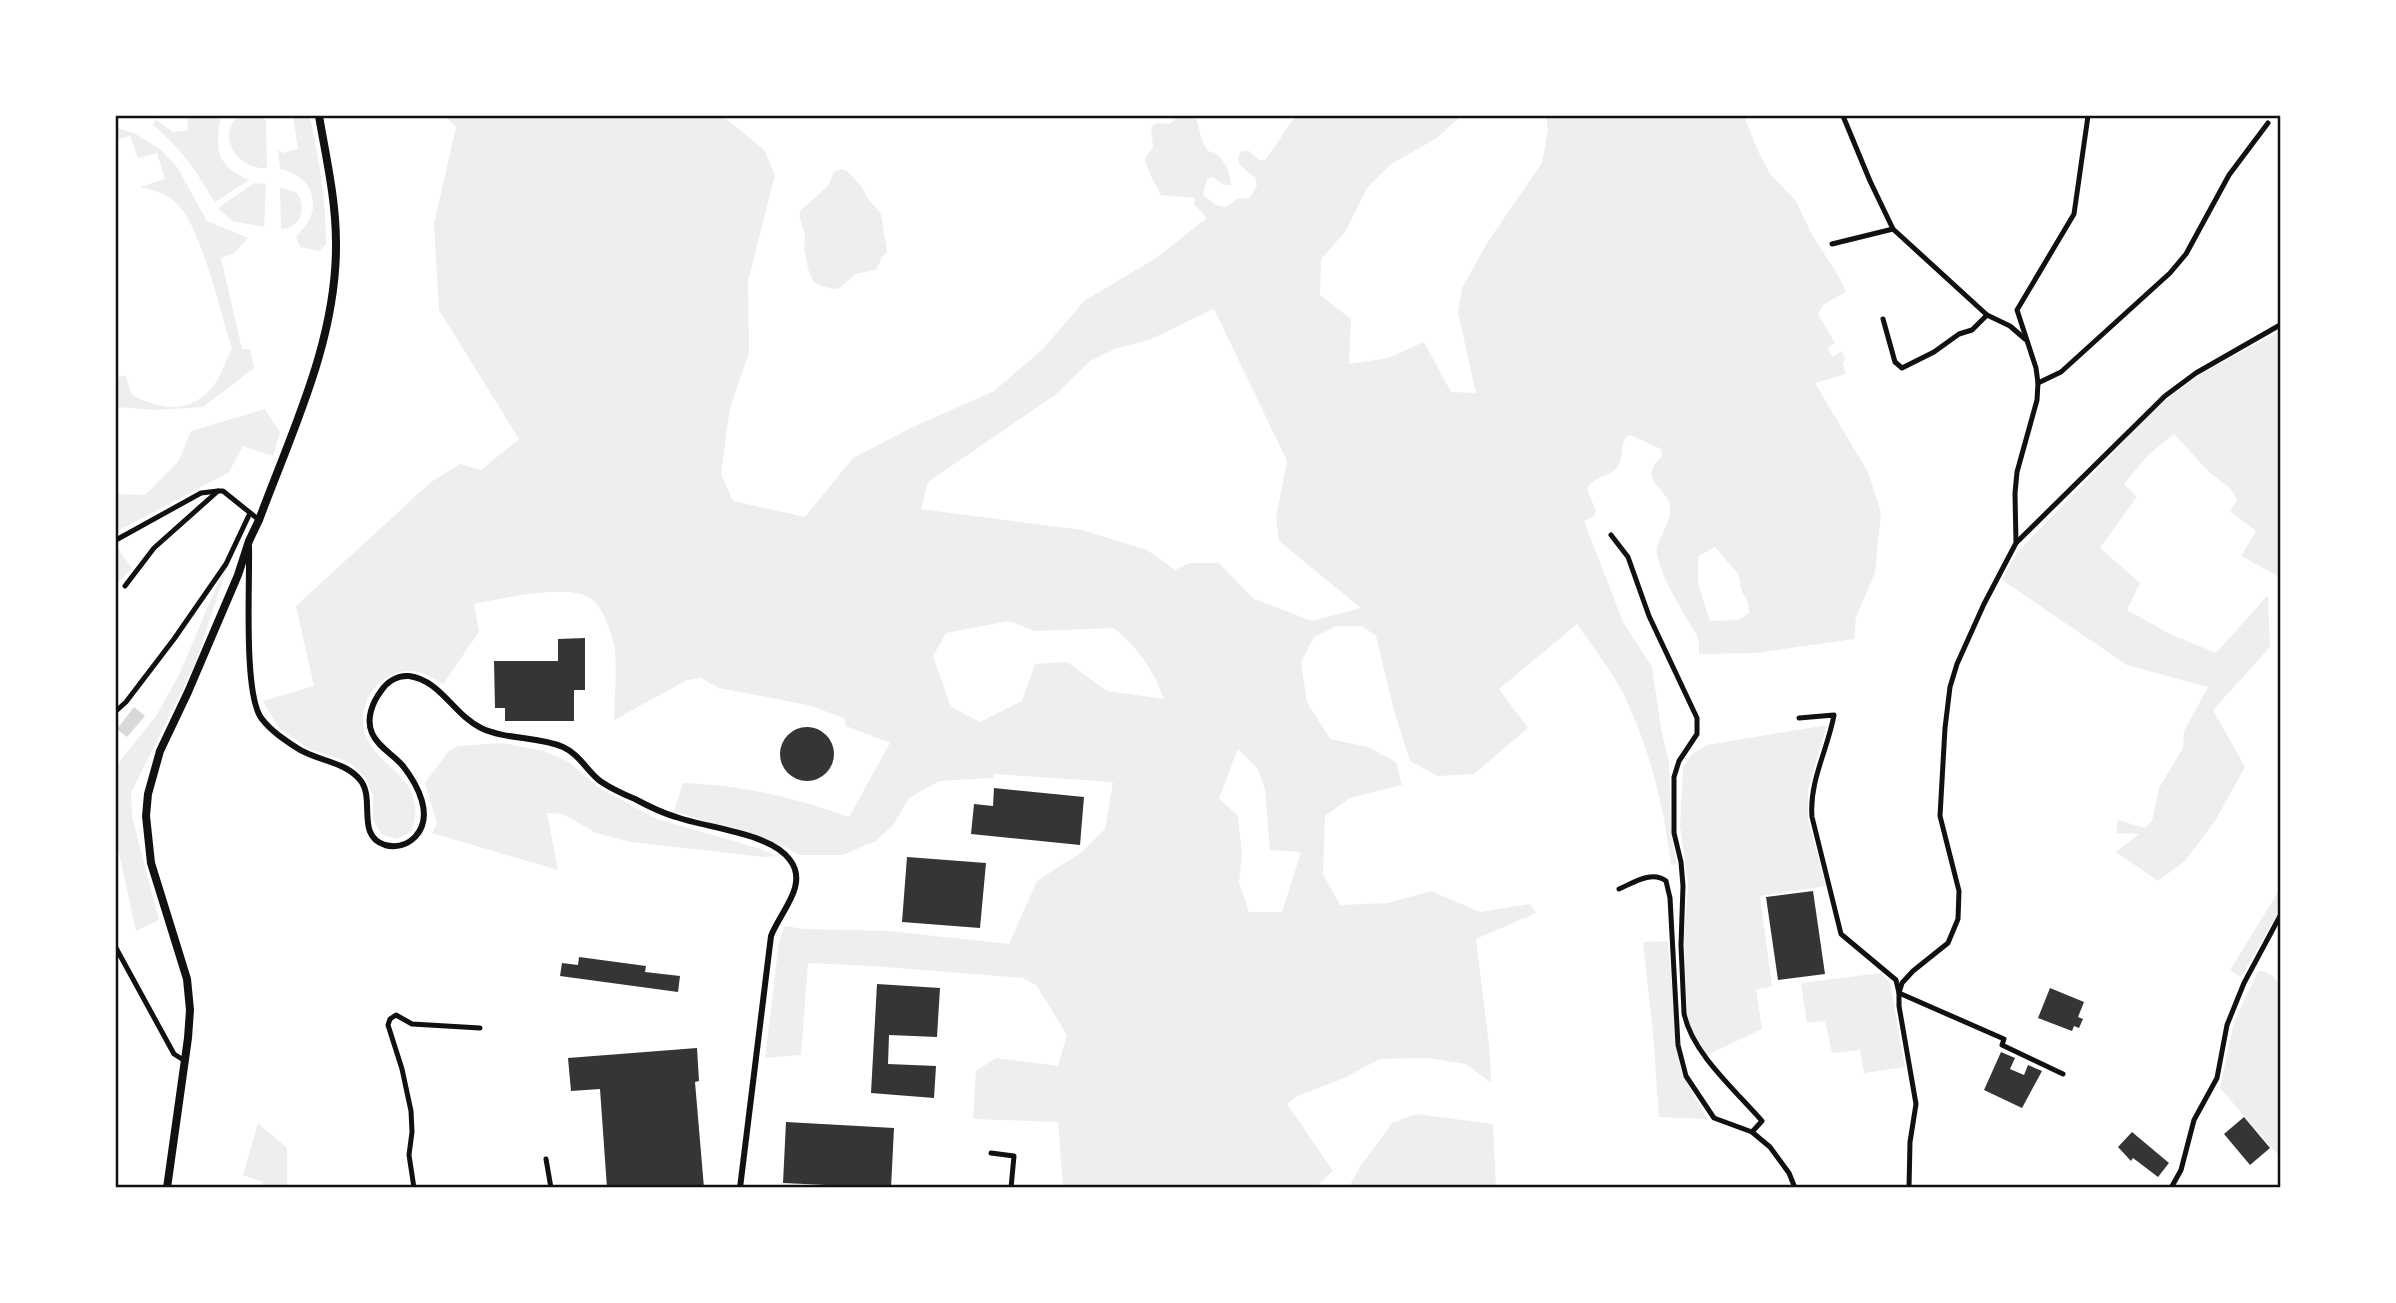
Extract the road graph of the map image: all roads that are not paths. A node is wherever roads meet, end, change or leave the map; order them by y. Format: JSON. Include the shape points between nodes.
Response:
{"nodes":[{"id":1,"x":319,"y":116,"type":"edge"},
{"id":2,"x":1843,"y":116,"type":"edge"},
{"id":3,"x":2088,"y":116,"type":"edge"},
{"id":4,"x":2268,"y":122,"type":"dead end"},
{"id":5,"x":1893,"y":229,"type":"junction"},
{"id":6,"x":1832,"y":244,"type":"dead end"},
{"id":7,"x":1987,"y":315,"type":"junction"},
{"id":8,"x":1883,"y":319,"type":"dead end"},
{"id":9,"x":2280,"y":325,"type":"edge"},
{"id":10,"x":2025,"y":339,"type":"junction"},
{"id":11,"x":2038,"y":383,"type":"junction"},
{"id":12,"x":218,"y":491,"type":"junction"},
{"id":13,"x":250,"y":513,"type":"junction"},
{"id":14,"x":259,"y":520,"type":"junction"},
{"id":15,"x":1611,"y":535,"type":"dead end"},
{"id":16,"x":116,"y":540,"type":"edge"},
{"id":17,"x":249,"y":541,"type":"junction"},
{"id":18,"x":2016,"y":543,"type":"junction"},
{"id":19,"x":125,"y":586,"type":"dead end"},
{"id":20,"x":116,"y":711,"type":"edge"},
{"id":21,"x":1799,"y":718,"type":"dead end"},
{"id":22,"x":1619,"y":889,"type":"dead end"},
{"id":23,"x":2280,"y":916,"type":"edge"},
{"id":24,"x":116,"y":948,"type":"edge"},
{"id":25,"x":1899,"y":993,"type":"junction"},
{"id":26,"x":480,"y":1028,"type":"dead end"},
{"id":27,"x":185,"y":1062,"type":"junction"},
{"id":28,"x":2063,"y":1073,"type":"dead end"},
{"id":29,"x":1752,"y":1132,"type":"junction"},
{"id":30,"x":991,"y":1153,"type":"dead end"},
{"id":31,"x":546,"y":1159,"type":"dead end"},
{"id":32,"x":167,"y":1188,"type":"edge"},
{"id":33,"x":414,"y":1188,"type":"edge"},
{"id":34,"x":551,"y":1188,"type":"edge"},
{"id":35,"x":740,"y":1188,"type":"edge"},
{"id":36,"x":1011,"y":1188,"type":"edge"},
{"id":37,"x":1795,"y":1188,"type":"edge"},
{"id":38,"x":1909,"y":1188,"type":"edge"},
{"id":39,"x":2171,"y":1188,"type":"edge"}],
"edges":[{"from":1,"to":14,"type":"main road","via":[[334,205],[332,302],[320,357]]},
{"from":2,"to":5,"type":"street"},
{"from":3,"to":10,"type":"street","via":[[2074,214],[2017,310]]},
{"from":4,"to":11,"type":"street","via":[[2229,174],[2186,254],[2170,273],[2061,372]]},
{"from":5,"to":6,"type":"street"},
{"from":5,"to":7,"type":"street"},
{"from":7,"to":8,"type":"street","via":[[1972,330],[1902,368],[1895,362]]},
{"from":7,"to":10,"type":"street"},
{"from":9,"to":18,"type":"street","via":[[2196,373],[2157,402]]},
{"from":10,"to":11,"type":"street"},
{"from":11,"to":18,"type":"street","via":[[2017,472]]},
{"from":12,"to":13,"type":"street"},
{"from":12,"to":16,"type":"street","via":[[201,494]]},
{"from":12,"to":19,"type":"street","via":[[154,548]]},
{"from":13,"to":14,"type":"street"},
{"from":13,"to":20,"type":"street","via":[[226,564]]},
{"from":14,"to":17,"type":"main road"},
{"from":15,"to":29,"type":"street","via":[[1628,557],[1649,616],[1697,718],[1696,734],[1674,778],[1674,833],[1683,886],[1684,1013],[1703,1054],[1762,1121]]},
{"from":17,"to":27,"type":"main road","via":[[238,576],[160,751],[148,794],[151,863],[187,979],[190,1010]]},
{"from":17,"to":35,"type":"street","via":[[250,666],[261,719],[300,751],[359,778],[367,796],[369,830],[381,844],[403,845],[417,836],[423,823],[419,793],[404,767],[373,737],[370,724],[370,711],[379,693],[391,681],[407,676],[432,686],[482,729],[565,748],[599,780],[631,798],[677,818],[763,841],[790,860],[796,884],[771,936]]},
{"from":18,"to":25,"type":"street","via":[[1984,604],[1950,687],[1940,816],[1959,891],[1958,919],[1948,943],[1908,976]]},
{"from":21,"to":25,"type":"street","via":[[1834,715],[1814,784],[1811,817],[1842,934],[1896,980]]},
{"from":22,"to":29,"type":"street","via":[[1649,877],[1666,881],[1678,1045],[1686,1076],[1714,1118]]},
{"from":23,"to":39,"type":"street","via":[[2227,1025],[2217,1078],[2194,1120],[2181,1170]]},
{"from":24,"to":27,"type":"street","via":[[174,1054]]},
{"from":25,"to":28,"type":"street","via":[[2004,1039],[2002,1045]]},
{"from":25,"to":38,"type":"street","via":[[1916,1104]]},
{"from":26,"to":33,"type":"street","via":[[412,1024],[396,1014],[390,1019],[411,1111],[409,1154]]},
{"from":27,"to":32,"type":"main road"},
{"from":29,"to":37,"type":"street","via":[[1778,1157]]},
{"from":30,"to":36,"type":"street","via":[[1014,1156]]},
{"from":31,"to":34,"type":"street"}]}
